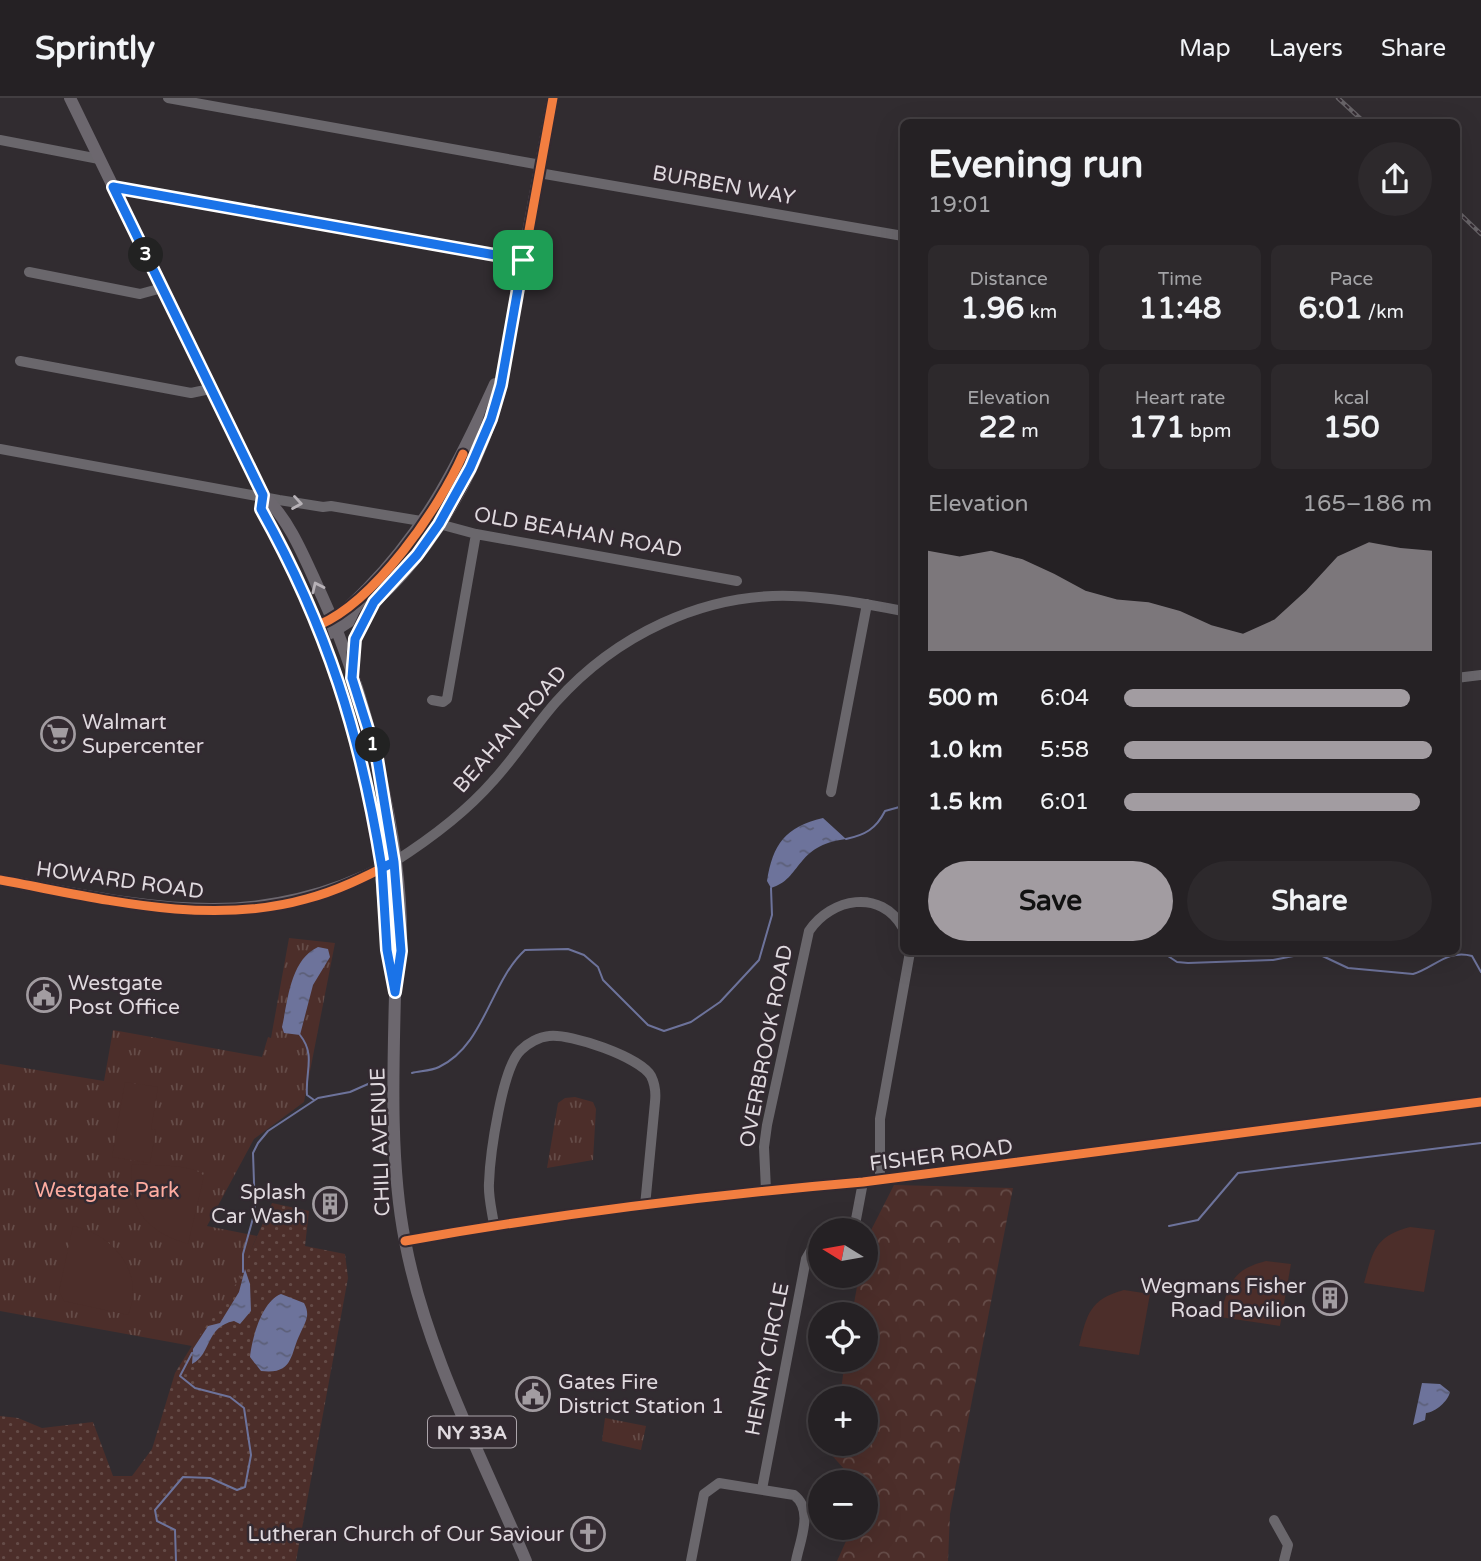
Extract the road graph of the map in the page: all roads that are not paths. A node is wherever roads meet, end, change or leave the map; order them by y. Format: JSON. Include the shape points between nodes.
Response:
{"nodes":[{"id":1,"x":70,"y":98,"type":"edge"},
{"id":2,"x":168,"y":98,"type":"edge"},
{"id":3,"x":553,"y":98,"type":"edge"},
{"id":4,"x":0,"y":139,"type":"edge"},
{"id":5,"x":99,"y":159,"type":"junction"},
{"id":6,"x":540,"y":169,"type":"junction"},
{"id":7,"x":113,"y":187,"type":"junction"},
{"id":8,"x":900,"y":235,"type":"edge"},
{"id":9,"x":523,"y":260,"type":"junction"},
{"id":10,"x":29,"y":272,"type":"dead end"},
{"id":11,"x":162,"y":288,"type":"junction"},
{"id":12,"x":20,"y":361,"type":"dead end"},
{"id":13,"x":504,"y":365,"type":"junction"},
{"id":14,"x":210,"y":388,"type":"junction"},
{"id":15,"x":0,"y":449,"type":"edge"},
{"id":16,"x":263,"y":495,"type":"junction"},
{"id":17,"x":423,"y":522,"type":"junction"},
{"id":18,"x":439,"y":524,"type":"junction"},
{"id":19,"x":476,"y":534,"type":"junction"},
{"id":20,"x":737,"y":581,"type":"dead end"},
{"id":21,"x":374,"y":602,"type":"junction"},
{"id":22,"x":867,"y":604,"type":"junction"},
{"id":23,"x":900,"y":610,"type":"edge"},
{"id":24,"x":335,"y":625,"type":"junction"},
{"id":25,"x":321,"y":631,"type":"junction"},
{"id":26,"x":1481,"y":675,"type":"edge"},
{"id":27,"x":352,"y":678,"type":"junction"},
{"id":28,"x":1460,"y":678,"type":"edge"},
{"id":29,"x":432,"y":700,"type":"dead end"},
{"id":30,"x":831,"y":792,"type":"dead end"},
{"id":31,"x":394,"y":862,"type":"junction"},
{"id":32,"x":382,"y":868,"type":"junction"},
{"id":33,"x":0,"y":880,"type":"edge"},
{"id":34,"x":900,"y":924,"type":"edge"},
{"id":35,"x":909,"y":955,"type":"edge"},
{"id":36,"x":395,"y":992,"type":"junction"},
{"id":37,"x":1481,"y":1102,"type":"edge"},
{"id":38,"x":880,"y":1180,"type":"junction"},
{"id":39,"x":863,"y":1182,"type":"junction"},
{"id":40,"x":766,"y":1191,"type":"junction"},
{"id":41,"x":645,"y":1206,"type":"junction"},
{"id":42,"x":856,"y":1218,"type":"edge"},
{"id":43,"x":494,"y":1225,"type":"junction"},
{"id":44,"x":405,"y":1241,"type":"junction"},
{"id":45,"x":808,"y":1256,"type":"edge"},
{"id":46,"x":762,"y":1489,"type":"junction"},
{"id":47,"x":1273,"y":1520,"type":"dead end"},
{"id":48,"x":526,"y":1561,"type":"edge"},
{"id":49,"x":691,"y":1561,"type":"edge"},
{"id":50,"x":796,"y":1561,"type":"edge"},
{"id":51,"x":1284,"y":1561,"type":"edge"}],
"edges":[{"from":1,"to":5,"type":"main road","name":"CHILI AVENUE","number":"NY 33A"},
{"from":2,"to":6,"type":"street","name":"BURBEN WAY"},
{"from":3,"to":6,"type":"main road"},
{"from":4,"to":5,"type":"street"},
{"from":5,"to":7,"type":"main road","name":"CHILI AVENUE","number":"NY 33A"},
{"from":6,"to":8,"type":"street","name":"BURBEN WAY"},
{"from":6,"to":9,"type":"main road"},
{"from":7,"to":9,"type":"street"},
{"from":7,"to":11,"type":"main road","name":"CHILI AVENUE","number":"NY 33A"},
{"from":9,"to":13,"type":"main road"},
{"from":10,"to":11,"type":"street","via":[[140,294]]},
{"from":11,"to":14,"type":"main road","name":"CHILI AVENUE","number":"NY 33A"},
{"from":12,"to":14,"type":"street","via":[[191,393]]},
{"from":13,"to":17,"type":"main road","via":[[459,464]]},
{"from":13,"to":18,"type":"main road","via":[[491,419]]},
{"from":14,"to":16,"type":"main road","name":"CHILI AVENUE","number":"NY 33A"},
{"from":15,"to":16,"type":"street","name":"OLD BEAHAN ROAD"},
{"from":16,"to":17,"type":"street","name":"OLD BEAHAN ROAD","one_way":true},
{"from":24,"to":16,"type":"main road","name":"CHILI AVENUE","number":"NY 33A","one_way":true,"via":[[278,509]]},
{"from":16,"to":25,"type":"main road","name":"CHILI AVENUE","number":"NY 33A","via":[[261,509]]},
{"from":17,"to":18,"type":"street","name":"OLD BEAHAN ROAD"},
{"from":17,"to":24,"type":"main road"},
{"from":18,"to":19,"type":"street","name":"OLD BEAHAN ROAD"},
{"from":18,"to":21,"type":"main road"},
{"from":19,"to":20,"type":"street","name":"OLD BEAHAN ROAD"},
{"from":19,"to":29,"type":"street","via":[[447,699]]},
{"from":21,"to":24,"type":"main road"},
{"from":21,"to":27,"type":"main road","via":[[355,639]]},
{"from":22,"to":23,"type":"street","name":"BEAHAN ROAD"},
{"from":22,"to":30,"type":"street"},
{"from":22,"to":31,"type":"street","name":"BEAHAN ROAD","via":[[792,596],[747,599],[705,607],[647,630],[587,671],[472,803]]},
{"from":24,"to":25,"type":"main road"},
{"from":24,"to":27,"type":"main road","name":"CHILI AVENUE","number":"NY 33A"},
{"from":25,"to":32,"type":"main road","name":"CHILI AVENUE","number":"NY 33A","via":[[357,738]]},
{"from":26,"to":28,"type":"street"},
{"from":27,"to":31,"type":"main road","name":"CHILI AVENUE","number":"NY 33A","via":[[377,758]]},
{"from":31,"to":32,"type":"main road","name":"HOWARD ROAD"},
{"from":31,"to":36,"type":"main road","name":"CHILI AVENUE","number":"NY 33A","via":[[401,951]]},
{"from":32,"to":33,"type":"main road","name":"HOWARD ROAD","via":[[304,900],[216,911],[149,905]]},
{"from":32,"to":36,"type":"main road","name":"CHILI AVENUE","number":"NY 33A","via":[[387,950]]},
{"from":34,"to":40,"type":"street","name":"OVERBROOK ROAD","via":[[891,913],[862,902],[843,903],[816,920],[804,944],[767,1125]]},
{"from":35,"to":38,"type":"street","via":[[880,1119]]},
{"from":36,"to":44,"type":"main road","name":"CHILI AVENUE","number":"NY 33A","via":[[396,1184]]},
{"from":37,"to":38,"type":"street","name":"FISHER ROAD"},
{"from":38,"to":39,"type":"street","name":"FISHER ROAD"},
{"from":39,"to":40,"type":"street","name":"FISHER ROAD"},
{"from":39,"to":42,"type":"street"},
{"from":40,"to":41,"type":"street","name":"FISHER ROAD"},
{"from":41,"to":43,"type":"street","name":"FISHER ROAD"},
{"from":41,"to":43,"type":"street","via":[[656,1089],[650,1075],[631,1059],[571,1038],[550,1036],[522,1048],[507,1071],[489,1184]]},
{"from":43,"to":44,"type":"street","name":"FISHER ROAD"},
{"from":44,"to":48,"type":"main road","name":"CHILI AVENUE","number":"NY 33A","via":[[419,1297],[448,1376]]},
{"from":45,"to":46,"type":"street","name":"HENRY CIRCLE"},
{"from":46,"to":49,"type":"street","via":[[719,1483],[708,1489]]},
{"from":46,"to":50,"type":"street","via":[[793,1495],[803,1504],[805,1517]]},
{"from":47,"to":51,"type":"street","via":[[1288,1545]]}]}
